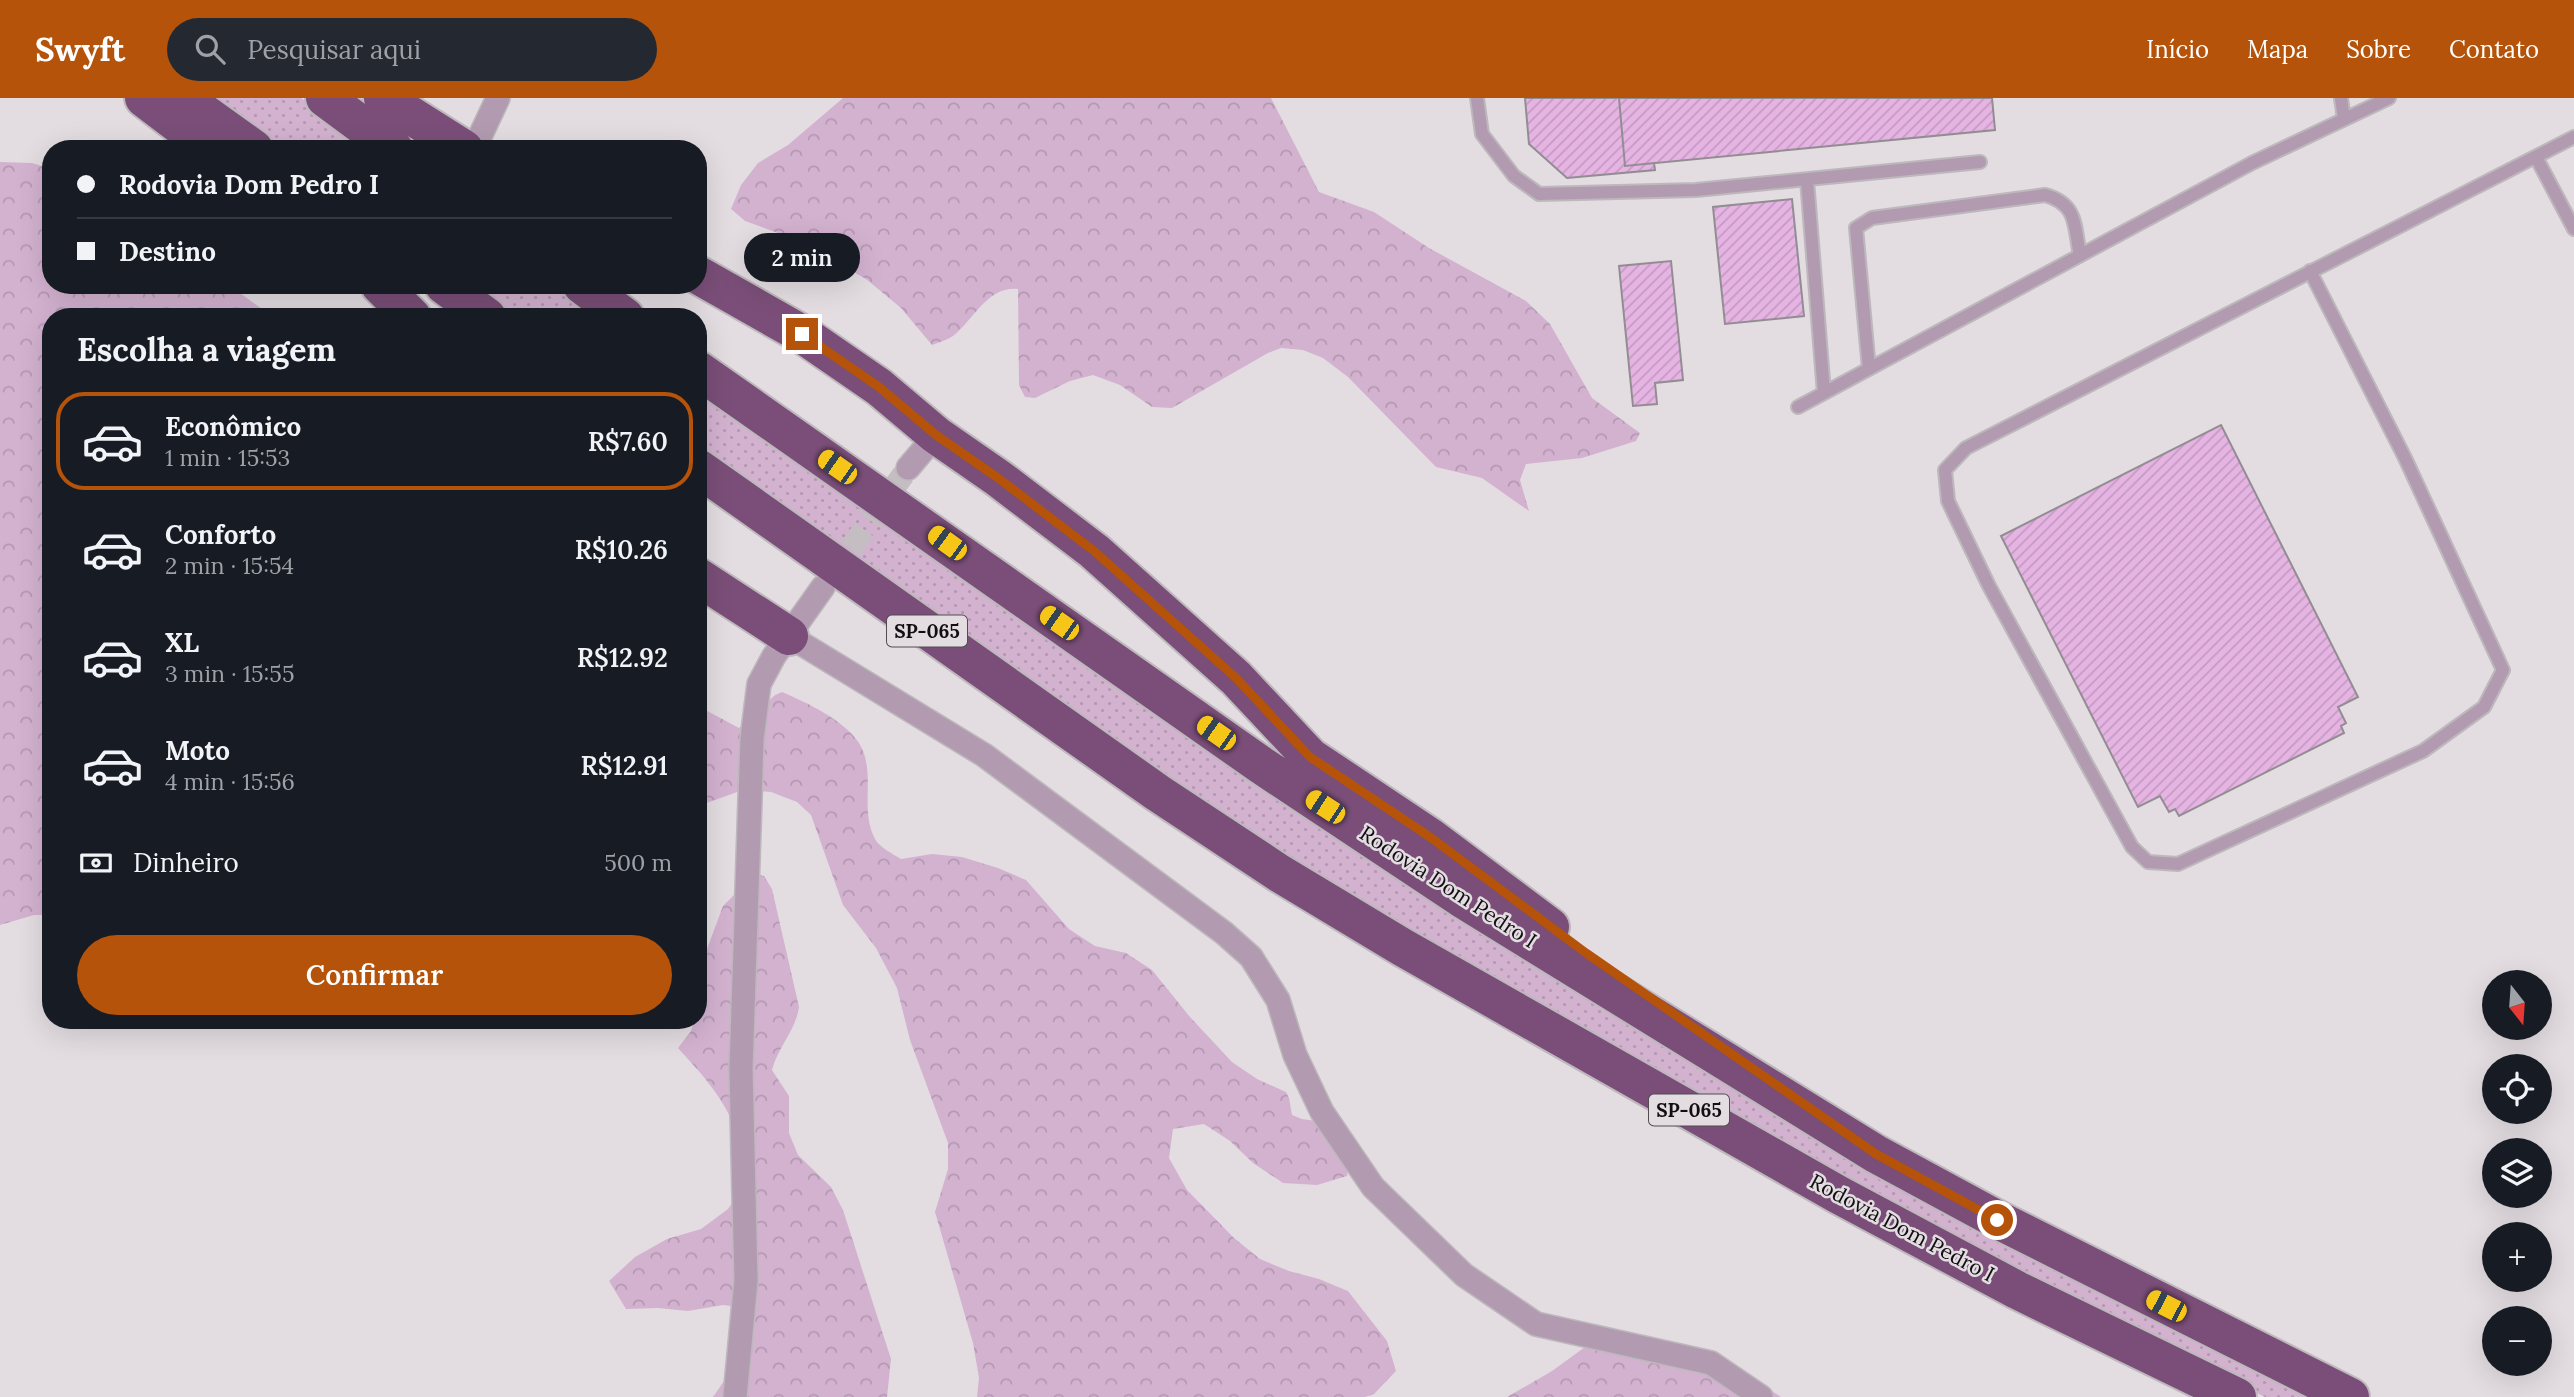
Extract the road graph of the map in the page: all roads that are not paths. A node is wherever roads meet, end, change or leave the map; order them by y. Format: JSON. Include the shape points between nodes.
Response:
{"nodes":[{"id":1,"x":144,"y":98,"type":"edge"},
{"id":2,"x":183,"y":98,"type":"edge"},
{"id":3,"x":325,"y":98,"type":"edge"},
{"id":4,"x":383,"y":98,"type":"edge"},
{"id":5,"x":498,"y":98,"type":"edge"},
{"id":6,"x":1478,"y":98,"type":"edge"},
{"id":7,"x":2341,"y":98,"type":"edge"},
{"id":8,"x":2389,"y":98,"type":"edge"},
{"id":9,"x":2344,"y":119,"type":"junction"},
{"id":10,"x":2574,"y":137,"type":"edge"},
{"id":11,"x":198,"y":140,"type":"edge"},
{"id":12,"x":241,"y":140,"type":"edge"},
{"id":13,"x":382,"y":140,"type":"edge"},
{"id":14,"x":450,"y":140,"type":"edge"},
{"id":15,"x":478,"y":140,"type":"edge"},
{"id":16,"x":2536,"y":157,"type":"junction"},
{"id":17,"x":1980,"y":162,"type":"dead end"},
{"id":18,"x":1807,"y":180,"type":"junction"},
{"id":19,"x":2574,"y":229,"type":"edge"},
{"id":20,"x":2080,"y":255,"type":"junction"},
{"id":21,"x":2311,"y":271,"type":"junction"},
{"id":22,"x":707,"y":280,"type":"edge"},
{"id":23,"x":389,"y":294,"type":"edge"},
{"id":24,"x":456,"y":294,"type":"edge"},
{"id":25,"x":594,"y":294,"type":"edge"},
{"id":26,"x":403,"y":308,"type":"edge"},
{"id":27,"x":475,"y":308,"type":"edge"},
{"id":28,"x":613,"y":308,"type":"edge"},
{"id":29,"x":1869,"y":369,"type":"junction"},
{"id":30,"x":707,"y":376,"type":"edge"},
{"id":31,"x":1824,"y":393,"type":"junction"},
{"id":32,"x":1798,"y":407,"type":"dead end"},
{"id":33,"x":936,"y":435,"type":"junction"},
{"id":34,"x":908,"y":468,"type":"tunnel mouth"},
{"id":35,"x":707,"y":474,"type":"edge"},
{"id":36,"x":707,"y":583,"type":"edge"},
{"id":37,"x":823,"y":587,"type":"tunnel mouth"},
{"id":38,"x":789,"y":636,"type":"junction"},
{"id":39,"x":1876,"y":1154,"type":"junction"},
{"id":40,"x":735,"y":1397,"type":"edge"},
{"id":41,"x":1761,"y":1397,"type":"edge"},
{"id":42,"x":2238,"y":1397,"type":"edge"},
{"id":43,"x":2350,"y":1397,"type":"edge"}],
"edges":[{"from":1,"to":11,"type":"highway"},
{"from":2,"to":12,"type":"highway"},
{"from":3,"to":13,"type":"highway"},
{"from":4,"to":14,"type":"highway"},
{"from":5,"to":15,"type":"street"},
{"from":6,"to":18,"type":"lane","via":[[1482,134],[1514,176],[1539,194],[1696,190]]},
{"from":7,"to":9,"type":"lane"},
{"from":8,"to":9,"type":"lane"},
{"from":9,"to":20,"type":"lane"},
{"from":10,"to":16,"type":"lane"},
{"from":16,"to":19,"type":"lane"},
{"from":16,"to":21,"type":"lane"},
{"from":17,"to":18,"type":"lane"},
{"from":18,"to":31,"type":"lane"},
{"from":20,"to":29,"type":"lane"},
{"from":20,"to":29,"type":"lane","via":[[2070,210],[2045,195],[1864,222],[1856,228]]},
{"from":21,"to":21,"type":"lane","via":[[1966,448],[1945,470],[1948,501],[1989,586],[2132,847],[2148,862],[2178,864],[2423,751],[2484,707],[2503,670],[2405,458]]},
{"from":22,"to":33,"type":"highway","via":[[802,334],[879,387]]},
{"from":23,"to":26,"type":"highway"},
{"from":24,"to":27,"type":"highway"},
{"from":25,"to":28,"type":"highway"},
{"from":29,"to":31,"type":"lane"},
{"from":30,"to":39,"type":"highway","name":"Rodovia Dom Pedro I","number":"SP-065","via":[[1250,757],[1449,890]]},
{"from":31,"to":32,"type":"lane"},
{"from":33,"to":34,"type":"street"},
{"from":33,"to":39,"type":"highway","via":[[1094,551],[1236,678],[1310,757]]},
{"from":35,"to":42,"type":"highway","name":"Rodovia Dom Pedro I","number":"SP-065","via":[[1158,793],[1279,873],[1839,1195],[2017,1290]]},
{"from":36,"to":38,"type":"highway"},
{"from":37,"to":38,"type":"street"},
{"from":38,"to":40,"type":"street","via":[[759,684],[752,739],[741,1069],[746,1280]]},
{"from":38,"to":41,"type":"street","via":[[984,755],[1251,957],[1278,1000],[1295,1055],[1322,1112],[1373,1187],[1464,1275],[1536,1324],[1712,1363]]},
{"from":39,"to":43,"type":"highway","name":"Rodovia Dom Pedro I","number":"SP-065","via":[[1997,1220]]}]}
